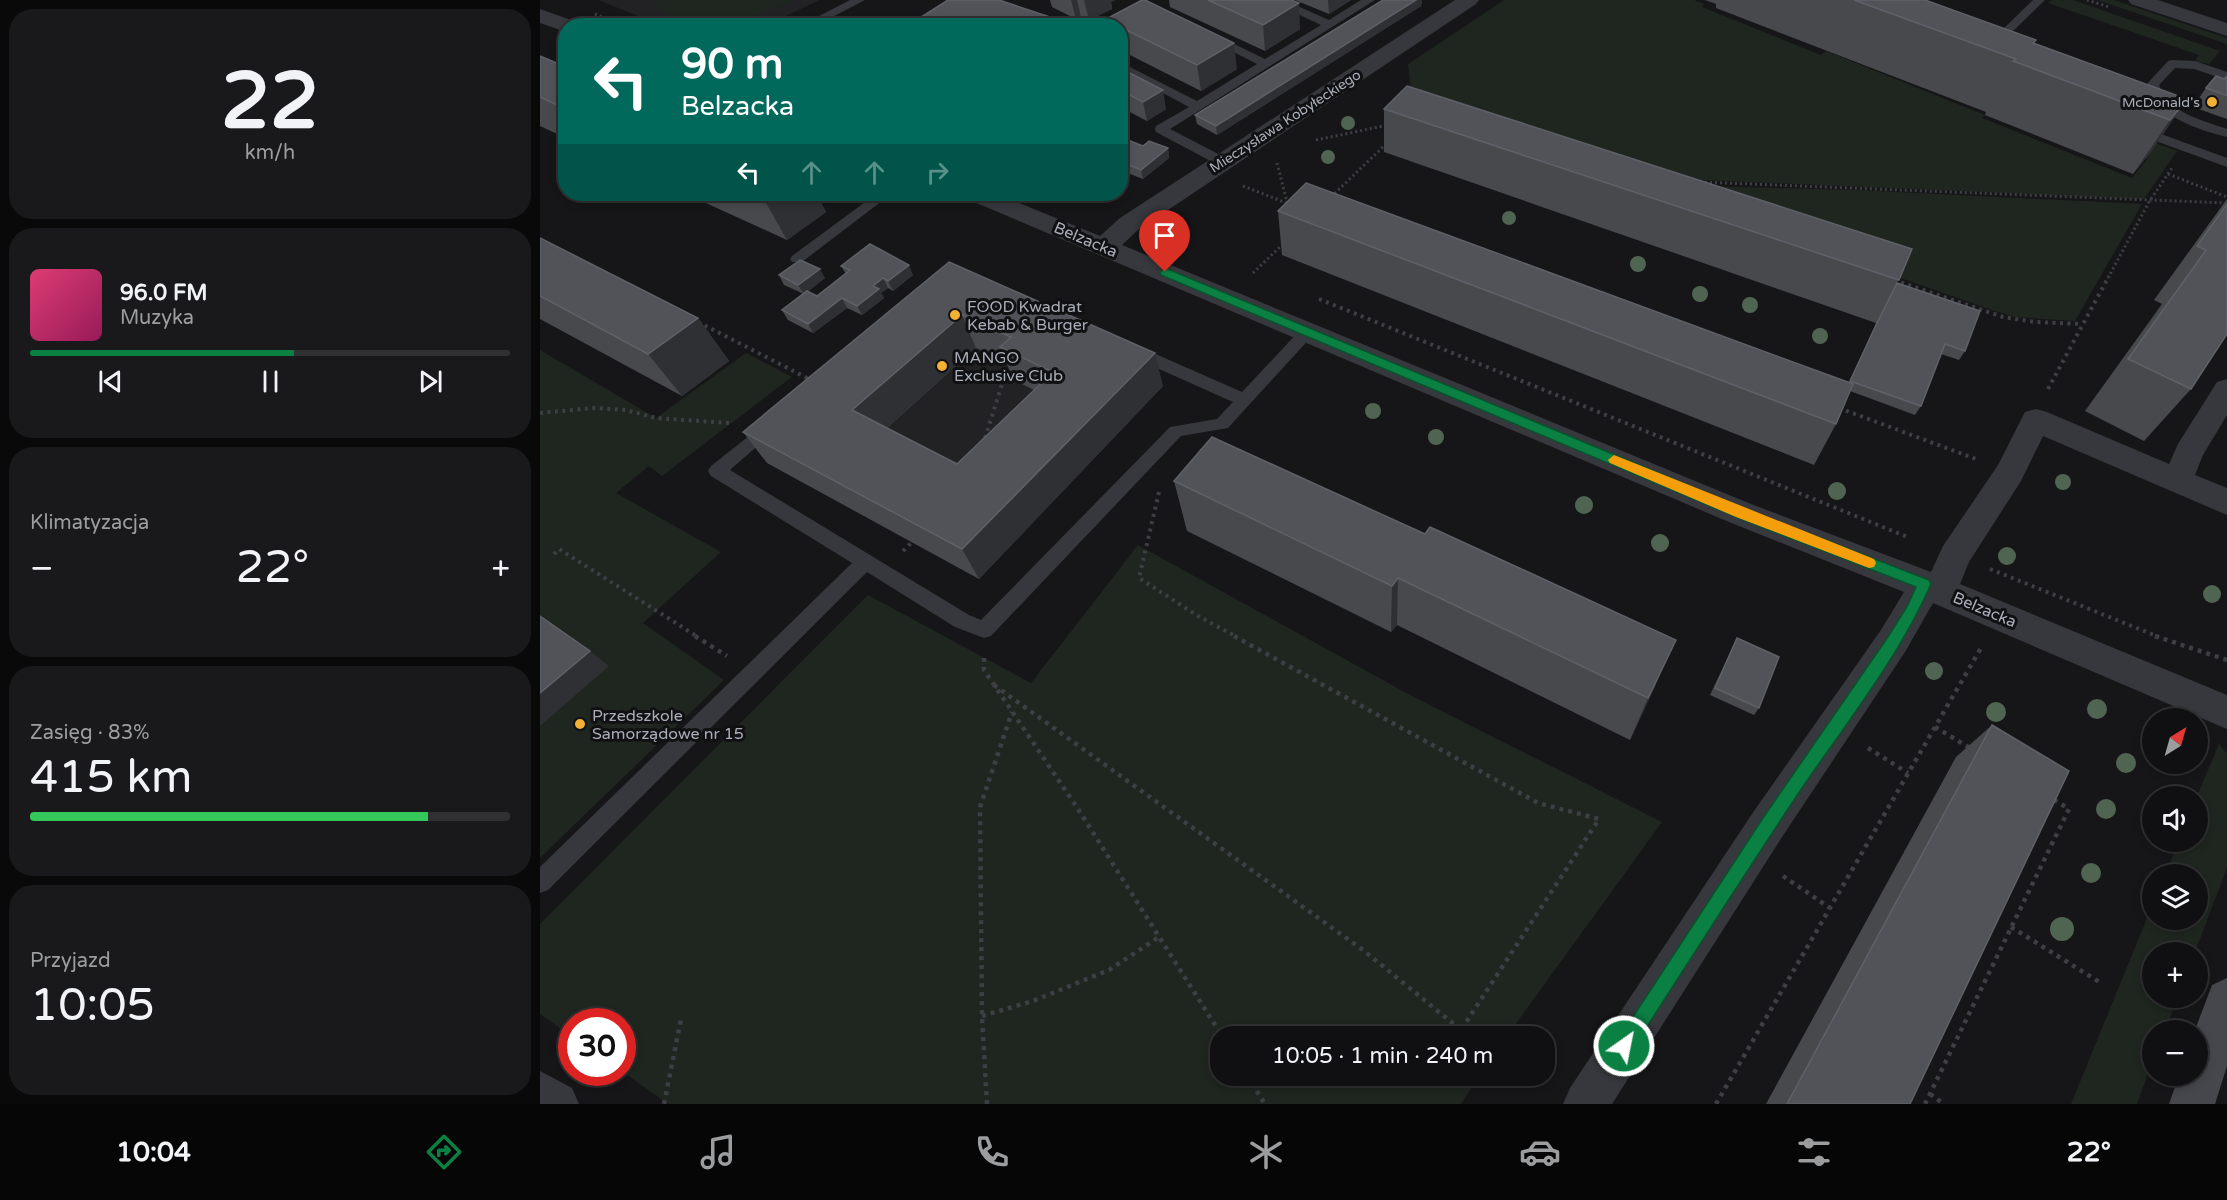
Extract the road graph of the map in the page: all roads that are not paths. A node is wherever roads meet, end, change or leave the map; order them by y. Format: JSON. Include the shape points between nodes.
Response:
{"nodes":[{"id":1,"x":860,"y":0,"type":"edge"},
{"id":2,"x":1274,"y":0,"type":"edge"},
{"id":3,"x":1369,"y":0,"type":"edge"},
{"id":4,"x":1470,"y":0,"type":"edge"},
{"id":5,"x":2039,"y":0,"type":"edge"},
{"id":6,"x":2138,"y":0,"type":"edge"},
{"id":7,"x":822,"y":18,"type":"edge"},
{"id":8,"x":1330,"y":24,"type":"junction"},
{"id":9,"x":2227,"y":30,"type":"edge"},
{"id":10,"x":2007,"y":31,"type":"edge"},
{"id":11,"x":1204,"y":34,"type":"edge"},
{"id":12,"x":1266,"y":64,"type":"junction"},
{"id":13,"x":1128,"y":69,"type":"edge"},
{"id":14,"x":2227,"y":76,"type":"edge"},
{"id":15,"x":1197,"y":106,"type":"junction"},
{"id":16,"x":2122,"y":123,"type":"edge"},
{"id":17,"x":2227,"y":133,"type":"edge"},
{"id":18,"x":1223,"y":162,"type":"junction"},
{"id":19,"x":2227,"y":163,"type":"edge"},
{"id":20,"x":875,"y":201,"type":"edge"},
{"id":21,"x":993,"y":201,"type":"edge"},
{"id":22,"x":1104,"y":247,"type":"junction"},
{"id":23,"x":797,"y":259,"type":"edge"},
{"id":24,"x":1308,"y":331,"type":"junction"},
{"id":25,"x":1119,"y":345,"type":"edge"},
{"id":26,"x":820,"y":385,"type":"edge"},
{"id":27,"x":2227,"y":390,"type":"edge"},
{"id":28,"x":1244,"y":400,"type":"junction"},
{"id":29,"x":2177,"y":480,"type":"junction"},
{"id":30,"x":2227,"y":502,"type":"edge"},
{"id":31,"x":865,"y":562,"type":"junction"},
{"id":32,"x":1932,"y":588,"type":"junction"},
{"id":33,"x":2227,"y":712,"type":"edge"},
{"id":34,"x":540,"y":882,"type":"edge"},
{"id":35,"x":2227,"y":1000,"type":"edge"},
{"id":36,"x":540,"y":1094,"type":"edge"},
{"id":37,"x":556,"y":1104,"type":"edge"},
{"id":38,"x":1586,"y":1104,"type":"edge"},
{"id":39,"x":2192,"y":1104,"type":"edge"}],
"edges":[{"from":1,"to":7,"type":"lane"},
{"from":2,"to":8,"type":"lane"},
{"from":3,"to":8,"type":"lane"},
{"from":4,"to":18,"type":"street","name":"Mieczysława Kobyłeckiego"},
{"from":5,"to":10,"type":"lane"},
{"from":6,"to":9,"type":"street"},
{"from":8,"to":12,"type":"lane"},
{"from":11,"to":12,"type":"lane"},
{"from":12,"to":15,"type":"lane"},
{"from":13,"to":15,"type":"lane"},
{"from":14,"to":17,"type":"lane","via":[[2195,65],[2172,64],[2153,84],[2163,104],[2175,112]]},
{"from":15,"to":18,"type":"lane","via":[[1161,129]]},
{"from":16,"to":19,"type":"lane"},
{"from":18,"to":22,"type":"street","name":"Mieczysława Kobyłeckiego","via":[[1129,224]]},
{"from":20,"to":23,"type":"lane"},
{"from":21,"to":22,"type":"street","name":"Belzacka"},
{"from":22,"to":24,"type":"street","name":"Belzacka"},
{"from":24,"to":28,"type":"lane"},
{"from":24,"to":32,"type":"street","name":"Belzacka","via":[[1740,513]]},
{"from":25,"to":28,"type":"lane"},
{"from":26,"to":31,"type":"lane","via":[[717,471]]},
{"from":27,"to":29,"type":"street","via":[[2189,452]]},
{"from":28,"to":31,"type":"lane","via":[[1222,424],[1176,431],[984,630],[962,621]]},
{"from":29,"to":30,"type":"street"},
{"from":29,"to":32,"type":"street","via":[[2036,420],[2010,472]]},
{"from":31,"to":34,"type":"lane"},
{"from":32,"to":33,"type":"street","name":"Belzacka"},
{"from":32,"to":38,"type":"street","via":[[1914,608],[1749,854]]},
{"from":35,"to":39,"type":"main road"},
{"from":36,"to":37,"type":"street"}]}
